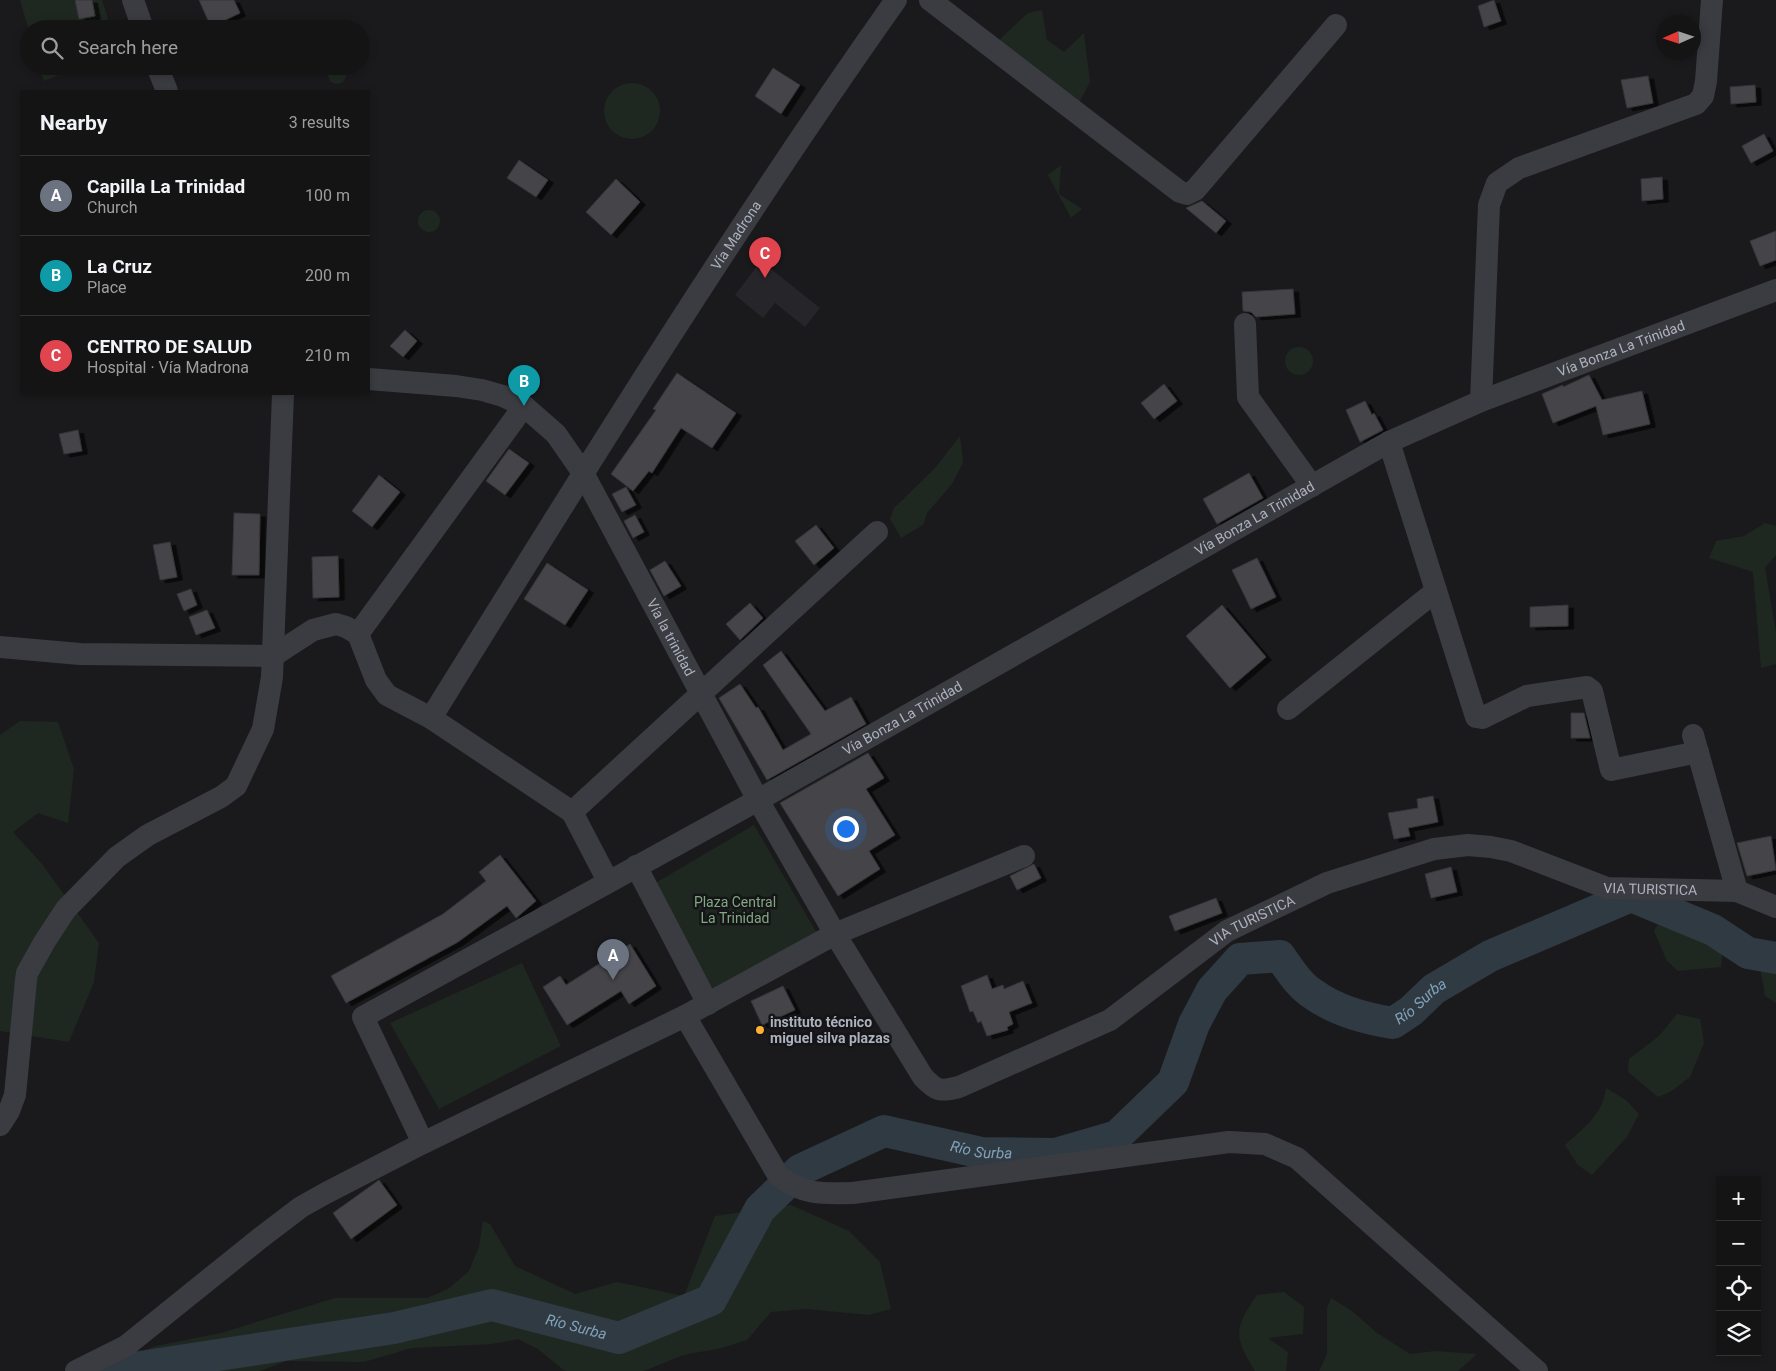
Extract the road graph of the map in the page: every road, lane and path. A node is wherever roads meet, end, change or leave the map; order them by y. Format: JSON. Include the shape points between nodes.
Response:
{"nodes":[{"id":1,"x":132,"y":0,"type":"edge"},
{"id":2,"x":896,"y":0,"type":"edge"},
{"id":3,"x":930,"y":0,"type":"edge"},
{"id":4,"x":1712,"y":0,"type":"edge"},
{"id":5,"x":140,"y":20,"type":"edge"},
{"id":6,"x":1336,"y":25,"type":"dead end"},
{"id":7,"x":161,"y":75,"type":"edge"},
{"id":8,"x":167,"y":90,"type":"edge"},
{"id":9,"x":1776,"y":290,"type":"edge"},
{"id":10,"x":1245,"y":324,"type":"dead end"},
{"id":11,"x":370,"y":380,"type":"edge"},
{"id":12,"x":283,"y":395,"type":"edge"},
{"id":13,"x":1481,"y":401,"type":"junction"},
{"id":14,"x":524,"y":406,"type":"junction"},
{"id":15,"x":1389,"y":442,"type":"junction"},
{"id":16,"x":583,"y":473,"type":"junction"},
{"id":17,"x":1312,"y":486,"type":"junction"},
{"id":18,"x":878,"y":532,"type":"dead end"},
{"id":19,"x":1436,"y":591,"type":"junction"},
{"id":20,"x":358,"y":634,"type":"junction"},
{"id":21,"x":0,"y":647,"type":"edge"},
{"id":22,"x":274,"y":656,"type":"junction"},
{"id":23,"x":701,"y":694,"type":"junction"},
{"id":24,"x":1288,"y":709,"type":"dead end"},
{"id":25,"x":430,"y":718,"type":"junction"},
{"id":26,"x":758,"y":800,"type":"junction"},
{"id":27,"x":572,"y":812,"type":"junction"},
{"id":28,"x":1024,"y":856,"type":"dead end"},
{"id":29,"x":636,"y":866,"type":"junction"},
{"id":30,"x":608,"y":881,"type":"junction"},
{"id":31,"x":1737,"y":891,"type":"junction"},
{"id":32,"x":1776,"y":907,"type":"edge"},
{"id":33,"x":835,"y":934,"type":"junction"},
{"id":34,"x":708,"y":1004,"type":"junction"},
{"id":35,"x":685,"y":1016,"type":"junction"},
{"id":36,"x":0,"y":1125,"type":"edge"},
{"id":37,"x":423,"y":1143,"type":"junction"},
{"id":38,"x":76,"y":1371,"type":"edge"},
{"id":39,"x":1537,"y":1371,"type":"edge"}],
"edges":[{"from":1,"to":5,"type":"street"},
{"from":2,"to":16,"type":"street","name":"Vía Madrona","via":[[819,108]]},
{"from":3,"to":6,"type":"street","via":[[1180,192],[1187,194],[1195,190]]},
{"from":4,"to":13,"type":"street","via":[[1706,81],[1703,96],[1696,104],[1519,168],[1497,184],[1488,206]]},
{"from":7,"to":8,"type":"street"},
{"from":9,"to":13,"type":"street","name":"Vía Bonza La Trinidad"},
{"from":10,"to":17,"type":"street","via":[[1248,397]]},
{"from":11,"to":14,"type":"street","name":"Vía la trinidad","via":[[482,390]]},
{"from":12,"to":22,"type":"street"},
{"from":13,"to":15,"type":"street","name":"Vía Bonza La Trinidad"},
{"from":14,"to":16,"type":"street","name":"Vía la trinidad","via":[[556,434]]},
{"from":14,"to":20,"type":"street"},
{"from":15,"to":17,"type":"street","name":"Vía Bonza La Trinidad"},
{"from":15,"to":19,"type":"street"},
{"from":16,"to":23,"type":"street","name":"Vía la trinidad"},
{"from":16,"to":25,"type":"street","name":"Vía Madrona"},
{"from":17,"to":26,"type":"street","name":"Vía Bonza La Trinidad"},
{"from":18,"to":23,"type":"street"},
{"from":19,"to":24,"type":"street"},
{"from":19,"to":31,"type":"street","via":[[1476,718],[1527,696],[1588,687],[1592,691],[1611,770],[1695,744]]},
{"from":20,"to":22,"type":"street","via":[[346,626],[326,625]]},
{"from":20,"to":25,"type":"street","via":[[380,688]]},
{"from":21,"to":22,"type":"street","via":[[80,654]]},
{"from":22,"to":36,"type":"street","via":[[263,729],[236,786],[221,798],[148,835],[123,852],[66,909],[45,941],[27,973],[15,1095]]},
{"from":23,"to":26,"type":"street","name":"Vía la trinidad"},
{"from":23,"to":27,"type":"street"},
{"from":25,"to":27,"type":"street"},
{"from":26,"to":29,"type":"street","name":"Vía Bonza La Trinidad"},
{"from":26,"to":33,"type":"street","name":"VIA TURISTICA"},
{"from":27,"to":30,"type":"street"},
{"from":28,"to":33,"type":"street"},
{"from":29,"to":30,"type":"street","name":"Vía Bonza La Trinidad"},
{"from":29,"to":34,"type":"street"},
{"from":30,"to":37,"type":"street","name":"Vía Bonza La Trinidad","via":[[363,1017]]},
{"from":31,"to":32,"type":"street","name":"VIA TURISTICA"},
{"from":31,"to":33,"type":"street","name":"VIA TURISTICA","via":[[1607,888],[1511,851],[1468,845],[1416,854],[1327,883],[1227,931],[1110,1020],[946,1090],[934,1089],[923,1077]]},
{"from":33,"to":34,"type":"street"},
{"from":34,"to":35,"type":"street"},
{"from":35,"to":37,"type":"street"},
{"from":35,"to":39,"type":"street","via":[[785,1181],[821,1194],[853,1193],[1229,1142],[1265,1144],[1298,1158]]},
{"from":37,"to":38,"type":"street","via":[[301,1207],[126,1346]]}]}
